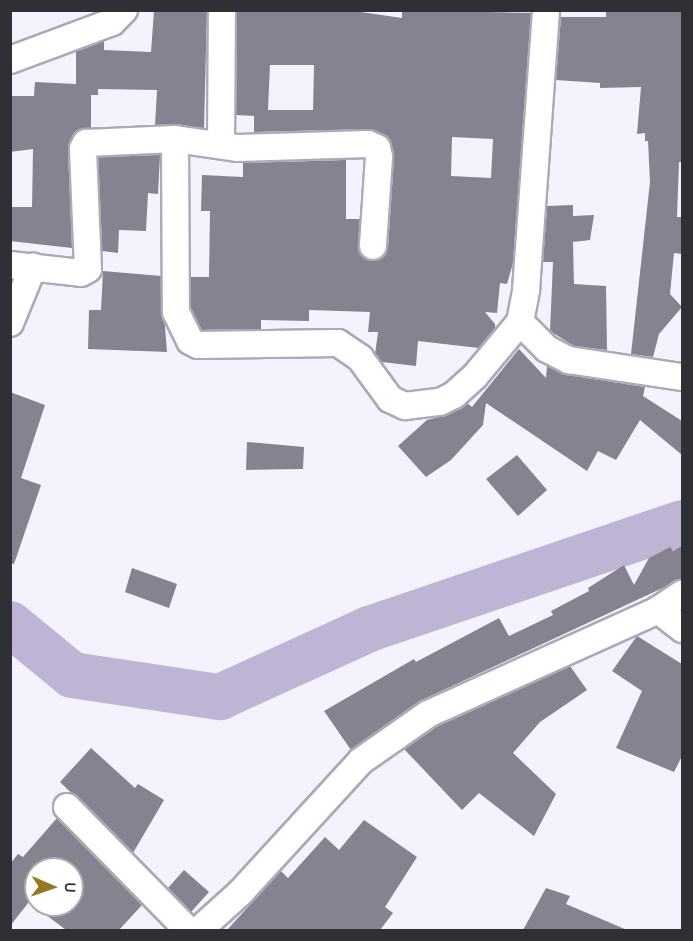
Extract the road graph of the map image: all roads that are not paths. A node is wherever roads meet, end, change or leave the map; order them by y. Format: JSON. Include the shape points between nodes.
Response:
{"nodes":[{"id":1,"x":124,"y":10,"type":"edge"},
{"id":2,"x":222,"y":10,"type":"edge"},
{"id":3,"x":546,"y":10,"type":"edge"},
{"id":4,"x":10,"y":60,"type":"edge"},
{"id":5,"x":175,"y":139,"type":"junction"},
{"id":6,"x":221,"y":146,"type":"junction"},
{"id":7,"x":374,"y":246,"type":"dead end"},
{"id":8,"x":22,"y":266,"type":"edge"},
{"id":9,"x":520,"y":322,"type":"junction"},
{"id":10,"x":10,"y":323,"type":"edge"},
{"id":11,"x":682,"y":377,"type":"edge"},
{"id":12,"x":682,"y":594,"type":"edge"},
{"id":13,"x":658,"y":610,"type":"junction"},
{"id":14,"x":682,"y":629,"type":"edge"},
{"id":15,"x":67,"y":807,"type":"dead end"},
{"id":16,"x":188,"y":930,"type":"edge"},
{"id":17,"x":199,"y":930,"type":"edge"}],
"edges":[{"from":1,"to":4,"type":"street","via":[[112,22]]},
{"from":2,"to":6,"type":"street"},
{"from":3,"to":9,"type":"street","via":[[526,290]]},
{"from":5,"to":6,"type":"street"},
{"from":5,"to":8,"type":"street","via":[[86,143],[83,149],[88,269],[81,273]]},
{"from":5,"to":9,"type":"street","via":[[176,312],[190,341],[198,345],[338,343],[360,358],[390,399],[420,407],[454,395],[476,376]]},
{"from":6,"to":7,"type":"street","via":[[368,144],[377,148]]},
{"from":8,"to":10,"type":"street"},
{"from":9,"to":11,"type":"street","via":[[547,349],[569,360]]},
{"from":12,"to":13,"type":"street"},
{"from":13,"to":14,"type":"street"},
{"from":13,"to":17,"type":"street","via":[[428,714],[361,761],[240,893]]},
{"from":15,"to":16,"type":"street"}]}
